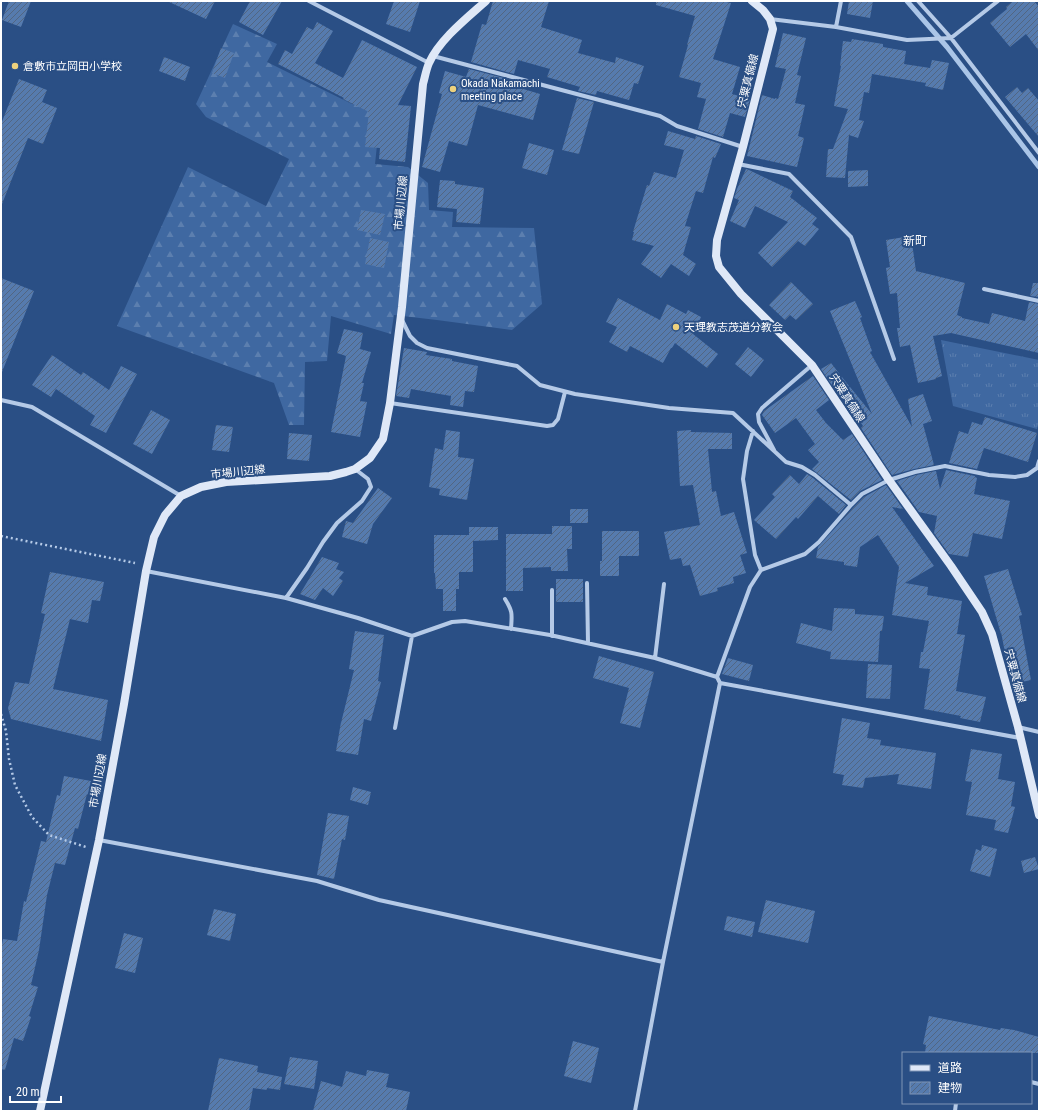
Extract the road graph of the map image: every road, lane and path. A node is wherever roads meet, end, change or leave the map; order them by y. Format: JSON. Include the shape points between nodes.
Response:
{"nodes":[{"id":1,"x":309,"y":1,"type":"edge"},
{"id":2,"x":486,"y":1,"type":"edge"},
{"id":3,"x":752,"y":1,"type":"edge"},
{"id":4,"x":841,"y":1,"type":"edge"},
{"id":5,"x":918,"y":1,"type":"edge"},
{"id":6,"x":998,"y":1,"type":"edge"},
{"id":7,"x":770,"y":19,"type":"junction"},
{"id":8,"x":836,"y":27,"type":"junction"},
{"id":9,"x":951,"y":38,"type":"junction"},
{"id":10,"x":431,"y":59,"type":"junction"},
{"id":11,"x":743,"y":147,"type":"junction"},
{"id":12,"x":1039,"y":152,"type":"edge"},
{"id":13,"x":738,"y":164,"type":"junction"},
{"id":14,"x":984,"y":289,"type":"dead end"},
{"id":15,"x":1039,"y":301,"type":"edge"},
{"id":16,"x":401,"y":318,"type":"junction"},
{"id":17,"x":894,"y":359,"type":"dead end"},
{"id":18,"x":812,"y":365,"type":"junction"},
{"id":19,"x":565,"y":392,"type":"junction"},
{"id":20,"x":1,"y":400,"type":"edge"},
{"id":21,"x":390,"y":403,"type":"junction"},
{"id":22,"x":753,"y":431,"type":"junction"},
{"id":23,"x":775,"y":453,"type":"junction"},
{"id":24,"x":1039,"y":461,"type":"edge"},
{"id":25,"x":355,"y":469,"type":"junction"},
{"id":26,"x":889,"y":480,"type":"junction"},
{"id":27,"x":181,"y":496,"type":"junction"},
{"id":28,"x":850,"y":505,"type":"junction"},
{"id":29,"x":1,"y":536,"type":"edge"},
{"id":30,"x":147,"y":568,"type":"junction"},
{"id":31,"x":762,"y":570,"type":"junction"},
{"id":32,"x":587,"y":583,"type":"dead end"},
{"id":33,"x":664,"y":584,"type":"dead end"},
{"id":34,"x":552,"y":590,"type":"dead end"},
{"id":35,"x":286,"y":598,"type":"junction"},
{"id":36,"x":504,"y":599,"type":"dead end"},
{"id":37,"x":511,"y":629,"type":"junction"},
{"id":38,"x":412,"y":636,"type":"junction"},
{"id":39,"x":552,"y":636,"type":"junction"},
{"id":40,"x":588,"y":643,"type":"junction"},
{"id":41,"x":656,"y":658,"type":"junction"},
{"id":42,"x":717,"y":677,"type":"junction"},
{"id":43,"x":720,"y":683,"type":"junction"},
{"id":44,"x":1,"y":714,"type":"edge"},
{"id":45,"x":1018,"y":727,"type":"junction"},
{"id":46,"x":395,"y":728,"type":"dead end"},
{"id":47,"x":1039,"y":732,"type":"edge"},
{"id":48,"x":1020,"y":738,"type":"junction"},
{"id":49,"x":1039,"y":815,"type":"edge"},
{"id":50,"x":99,"y":840,"type":"junction"},
{"id":51,"x":96,"y":850,"type":"junction"},
{"id":52,"x":663,"y":962,"type":"junction"},
{"id":53,"x":40,"y":1111,"type":"edge"},
{"id":54,"x":635,"y":1111,"type":"edge"}],
"edges":[{"from":1,"to":10,"type":"street"},
{"from":2,"to":10,"type":"main road","name":"市場川辺線","via":[[461,23]]},
{"from":3,"to":7,"type":"main road"},
{"from":4,"to":8,"type":"street"},
{"from":5,"to":9,"type":"street"},
{"from":6,"to":9,"type":"street"},
{"from":7,"to":8,"type":"street"},
{"from":7,"to":11,"type":"main road","name":"宍粟真備線","via":[[773,29]]},
{"from":8,"to":9,"type":"street","via":[[907,40]]},
{"from":9,"to":12,"type":"street"},
{"from":10,"to":11,"type":"street","via":[[660,116],[677,126]]},
{"from":10,"to":16,"type":"main road","name":"市場川辺線","via":[[423,84]]},
{"from":11,"to":13,"type":"main road","name":"宍粟真備線"},
{"from":13,"to":17,"type":"street","via":[[789,174],[851,237]]},
{"from":13,"to":18,"type":"main road","name":"宍粟真備線","via":[[717,240],[716,256],[719,267],[741,294]]},
{"from":14,"to":15,"type":"street"},
{"from":16,"to":19,"type":"street","via":[[410,336],[427,348],[517,366],[540,385]]},
{"from":16,"to":21,"type":"main road","name":"市場川辺線"},
{"from":18,"to":23,"type":"street","via":[[758,414]]},
{"from":18,"to":26,"type":"main road","name":"宍粟真備線"},
{"from":19,"to":21,"type":"street","via":[[558,419],[553,425],[547,426]]},
{"from":19,"to":22,"type":"street","via":[[670,408],[733,413]]},
{"from":20,"to":27,"type":"street","via":[[32,407]]},
{"from":21,"to":25,"type":"main road","name":"市場川辺線","via":[[383,439],[370,458]]},
{"from":22,"to":23,"type":"street"},
{"from":22,"to":31,"type":"street","via":[[743,479],[755,555]]},
{"from":23,"to":28,"type":"street","via":[[786,462],[815,475]]},
{"from":24,"to":26,"type":"street","via":[[1037,468],[1027,475],[1015,477],[989,475],[945,466]]},
{"from":25,"to":27,"type":"main road","name":"市場川辺線","via":[[330,476],[226,482],[201,487]]},
{"from":25,"to":35,"type":"street","via":[[368,479],[371,487],[362,501],[337,523]]},
{"from":26,"to":28,"type":"street","via":[[862,494]]},
{"from":26,"to":45,"type":"main road","name":"宍粟真備線","via":[[982,612],[992,634]]},
{"from":27,"to":30,"type":"main road","name":"市場川辺線","via":[[165,515],[154,537]]},
{"from":28,"to":31,"type":"street","via":[[819,542],[805,554]]},
{"from":29,"to":30,"type":"path"},
{"from":30,"to":35,"type":"street"},
{"from":30,"to":50,"type":"main road","name":"市場川辺線"},
{"from":31,"to":42,"type":"street","via":[[750,587]]},
{"from":32,"to":40,"type":"street"},
{"from":33,"to":41,"type":"street"},
{"from":34,"to":39,"type":"street"},
{"from":35,"to":38,"type":"street"},
{"from":36,"to":37,"type":"street","via":[[511,608]]},
{"from":37,"to":38,"type":"street","via":[[465,621],[452,622]]},
{"from":37,"to":39,"type":"street"},
{"from":38,"to":46,"type":"street"},
{"from":39,"to":40,"type":"street"},
{"from":40,"to":41,"type":"street"},
{"from":41,"to":42,"type":"street"},
{"from":42,"to":43,"type":"street"},
{"from":43,"to":48,"type":"street"},
{"from":43,"to":52,"type":"street"},
{"from":44,"to":51,"type":"path","via":[[15,785],[32,816],[49,835]]},
{"from":45,"to":47,"type":"street"},
{"from":45,"to":48,"type":"main road","name":"宍粟真備線"},
{"from":48,"to":49,"type":"main road","name":"宍粟真備線"},
{"from":50,"to":51,"type":"main road","name":"市場川辺線"},
{"from":50,"to":52,"type":"street","via":[[317,881],[379,900]]},
{"from":51,"to":53,"type":"main road","name":"市場川辺線"},
{"from":52,"to":54,"type":"street"}]}
